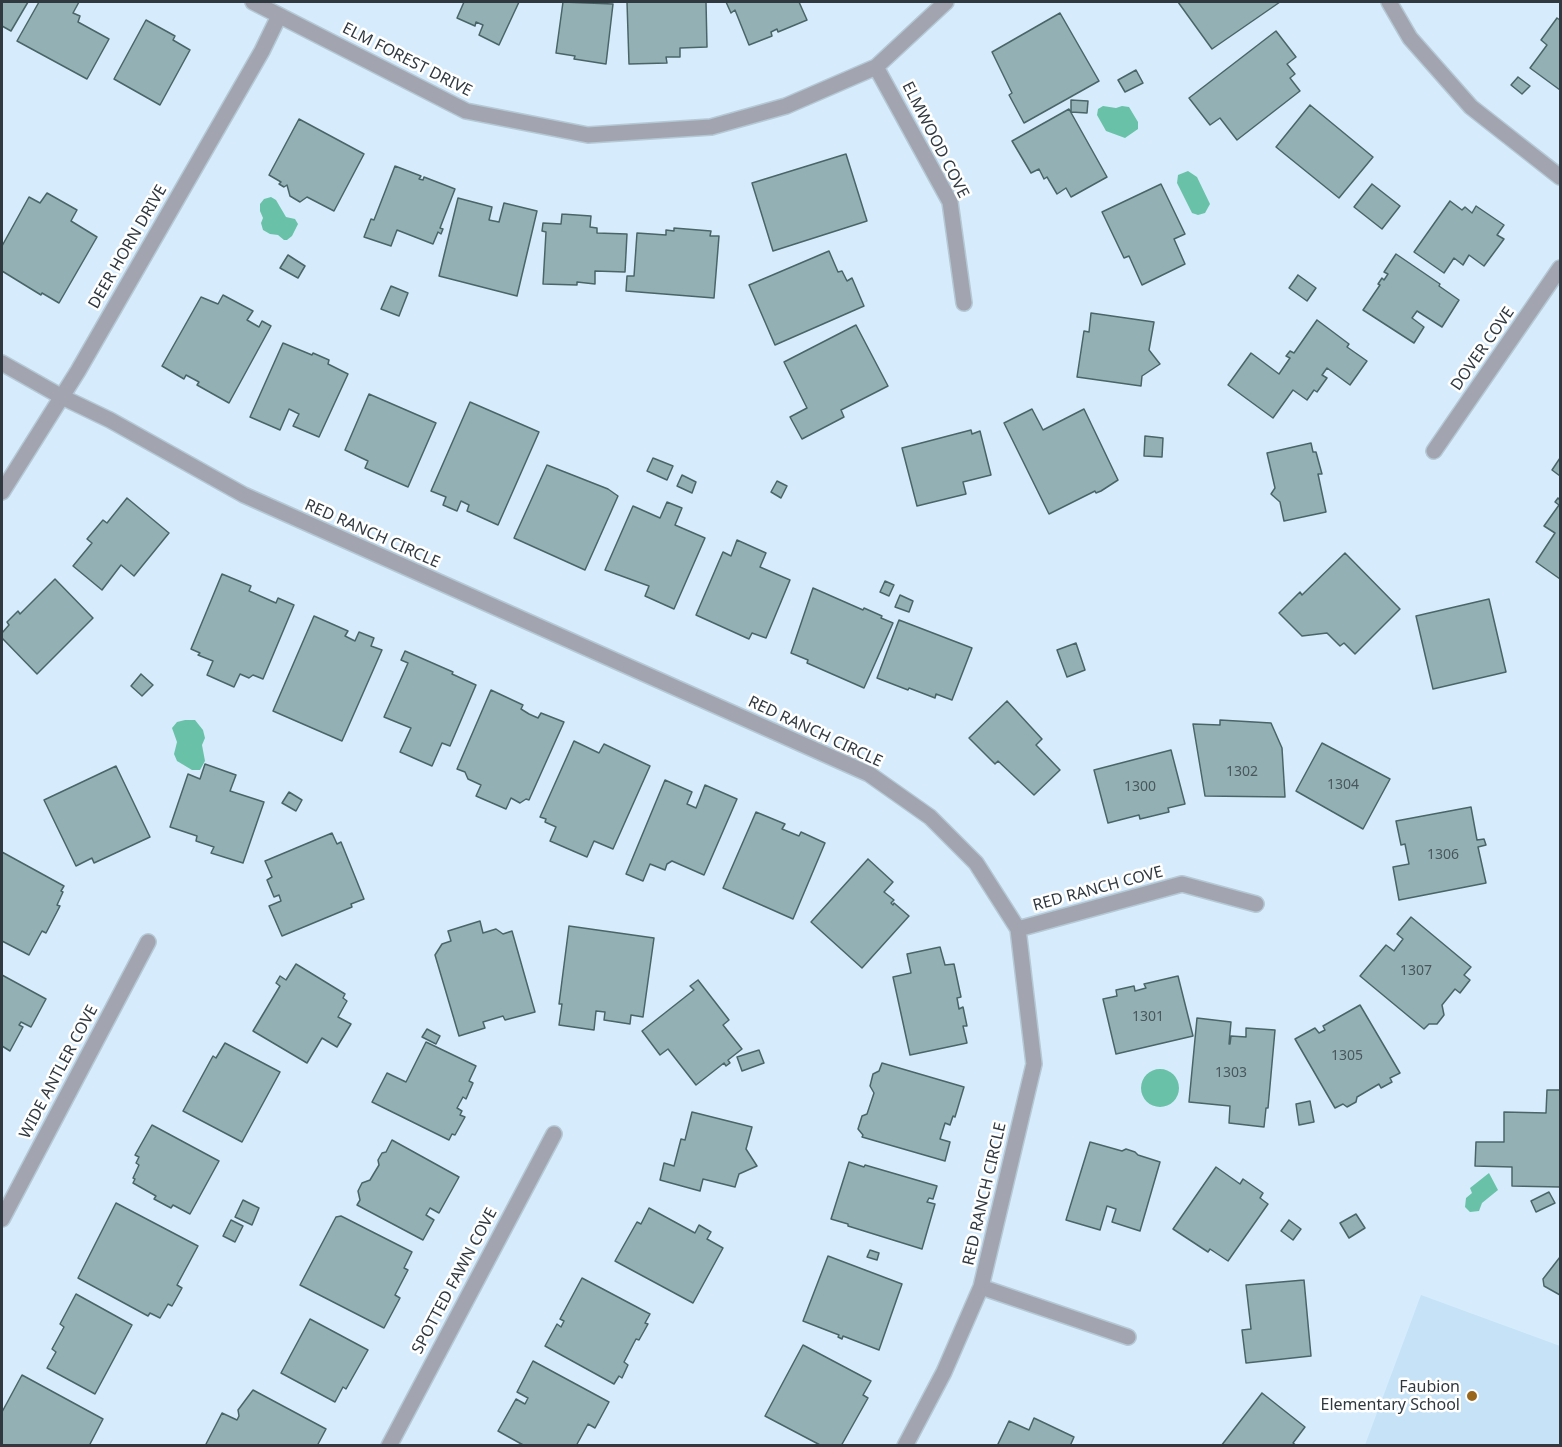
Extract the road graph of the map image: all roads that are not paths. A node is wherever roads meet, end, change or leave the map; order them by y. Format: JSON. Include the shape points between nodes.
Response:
{"nodes":[{"id":1,"x":253,"y":2,"type":"edge"},
{"id":2,"x":946,"y":2,"type":"edge"},
{"id":3,"x":1389,"y":2,"type":"edge"},
{"id":4,"x":279,"y":16,"type":"junction"},
{"id":5,"x":876,"y":67,"type":"junction"},
{"id":6,"x":1560,"y":177,"type":"edge"},
{"id":7,"x":1560,"y":268,"type":"edge"},
{"id":8,"x":964,"y":303,"type":"dead end"},
{"id":9,"x":2,"y":363,"type":"edge"},
{"id":10,"x":62,"y":397,"type":"junction"},
{"id":11,"x":1434,"y":451,"type":"dead end"},
{"id":12,"x":2,"y":492,"type":"edge"},
{"id":13,"x":1256,"y":904,"type":"dead end"},
{"id":14,"x":1018,"y":929,"type":"junction"},
{"id":15,"x":148,"y":942,"type":"dead end"},
{"id":16,"x":554,"y":1134,"type":"dead end"},
{"id":17,"x":2,"y":1219,"type":"edge"},
{"id":18,"x":981,"y":1287,"type":"junction"},
{"id":19,"x":1128,"y":1337,"type":"dead end"},
{"id":20,"x":388,"y":1446,"type":"edge"},
{"id":21,"x":905,"y":1446,"type":"edge"}],
"edges":[{"from":1,"to":4,"type":"street","name":"ELM FOREST DRIVE"},
{"from":2,"to":5,"type":"street","name":"ELM FOREST DRIVE"},
{"from":3,"to":6,"type":"street","via":[[1410,38],[1471,107]]},
{"from":4,"to":5,"type":"street","name":"ELM FOREST DRIVE","via":[[466,111],[588,135],[711,127],[786,106]]},
{"from":4,"to":10,"type":"street","name":"DEER HORN DRIVE"},
{"from":5,"to":8,"type":"street","name":"ELMWOOD COVE","via":[[950,202]]},
{"from":7,"to":11,"type":"street","name":"DOVER COVE"},
{"from":9,"to":10,"type":"street","name":"RED RANCH CIRCLE"},
{"from":10,"to":12,"type":"street","name":"DEER HORN DRIVE"},
{"from":10,"to":14,"type":"street","name":"RED RANCH CIRCLE","via":[[244,495],[869,774],[930,817],[976,863]]},
{"from":13,"to":14,"type":"street","name":"RED RANCH COVE","via":[[1182,884]]},
{"from":14,"to":18,"type":"street","name":"RED RANCH CIRCLE","via":[[1034,1064]]},
{"from":15,"to":17,"type":"street","name":"WIDE ANTLER COVE"},
{"from":16,"to":20,"type":"street","name":"SPOTTED FAWN COVE"},
{"from":18,"to":19,"type":"street"},
{"from":18,"to":21,"type":"street","name":"RED RANCH CIRCLE","via":[[944,1372]]}]}
